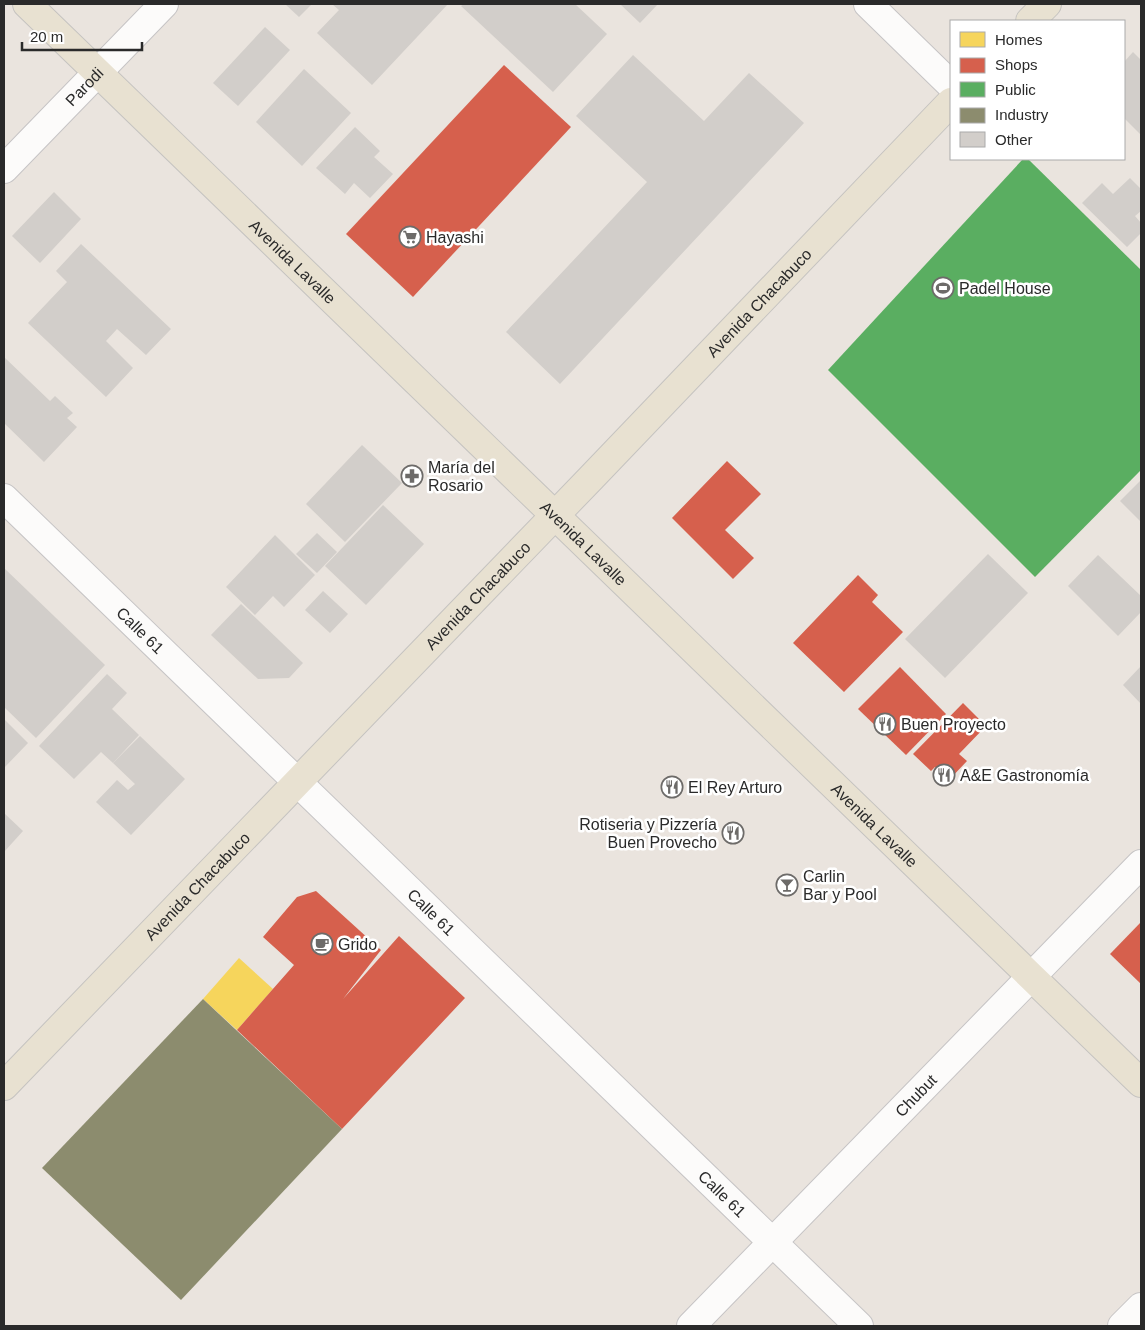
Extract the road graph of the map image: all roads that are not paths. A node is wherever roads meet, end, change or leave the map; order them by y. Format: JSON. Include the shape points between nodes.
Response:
{"nodes":[{"id":1,"x":27,"y":4,"type":"edge"},
{"id":2,"x":164,"y":4,"type":"edge"},
{"id":3,"x":868,"y":4,"type":"edge"},
{"id":4,"x":1047,"y":4,"type":"edge"},
{"id":5,"x":1031,"y":20,"type":"edge"},
{"id":6,"x":98,"y":72,"type":"junction"},
{"id":7,"x":950,"y":84,"type":"edge"},
{"id":8,"x":950,"y":103,"type":"edge"},
{"id":9,"x":4,"y":169,"type":"edge"},
{"id":10,"x":4,"y":498,"type":"edge"},
{"id":11,"x":555,"y":515,"type":"junction"},
{"id":12,"x":297,"y":782,"type":"junction"},
{"id":13,"x":1141,"y":864,"type":"edge"},
{"id":14,"x":1032,"y":977,"type":"junction"},
{"id":15,"x":1141,"y":1083,"type":"edge"},
{"id":16,"x":4,"y":1086,"type":"edge"},
{"id":17,"x":773,"y":1243,"type":"junction"},
{"id":18,"x":1141,"y":1307,"type":"edge"},
{"id":19,"x":691,"y":1326,"type":"edge"},
{"id":20,"x":859,"y":1326,"type":"edge"},
{"id":21,"x":1122,"y":1326,"type":"edge"}],
"edges":[{"from":1,"to":6,"type":"main road","name":"Avenida Lavalle"},
{"from":2,"to":6,"type":"street","name":"Parodi"},
{"from":3,"to":7,"type":"street"},
{"from":4,"to":5,"type":"main road"},
{"from":6,"to":9,"type":"street","name":"Parodi"},
{"from":6,"to":11,"type":"main road","name":"Avenida Lavalle"},
{"from":8,"to":11,"type":"main road","name":"Avenida Chacabuco"},
{"from":10,"to":12,"type":"street","name":"Calle 61"},
{"from":11,"to":12,"type":"main road","name":"Avenida Chacabuco"},
{"from":11,"to":14,"type":"main road","name":"Avenida Lavalle"},
{"from":12,"to":16,"type":"main road","name":"Avenida Chacabuco"},
{"from":12,"to":17,"type":"street","name":"Calle 61"},
{"from":13,"to":14,"type":"street","name":"Chubut"},
{"from":14,"to":15,"type":"main road","name":"Avenida Lavalle"},
{"from":14,"to":17,"type":"street","name":"Chubut"},
{"from":17,"to":19,"type":"street","name":"Chubut"},
{"from":17,"to":20,"type":"street","name":"Calle 61"},
{"from":18,"to":21,"type":"street"}]}
